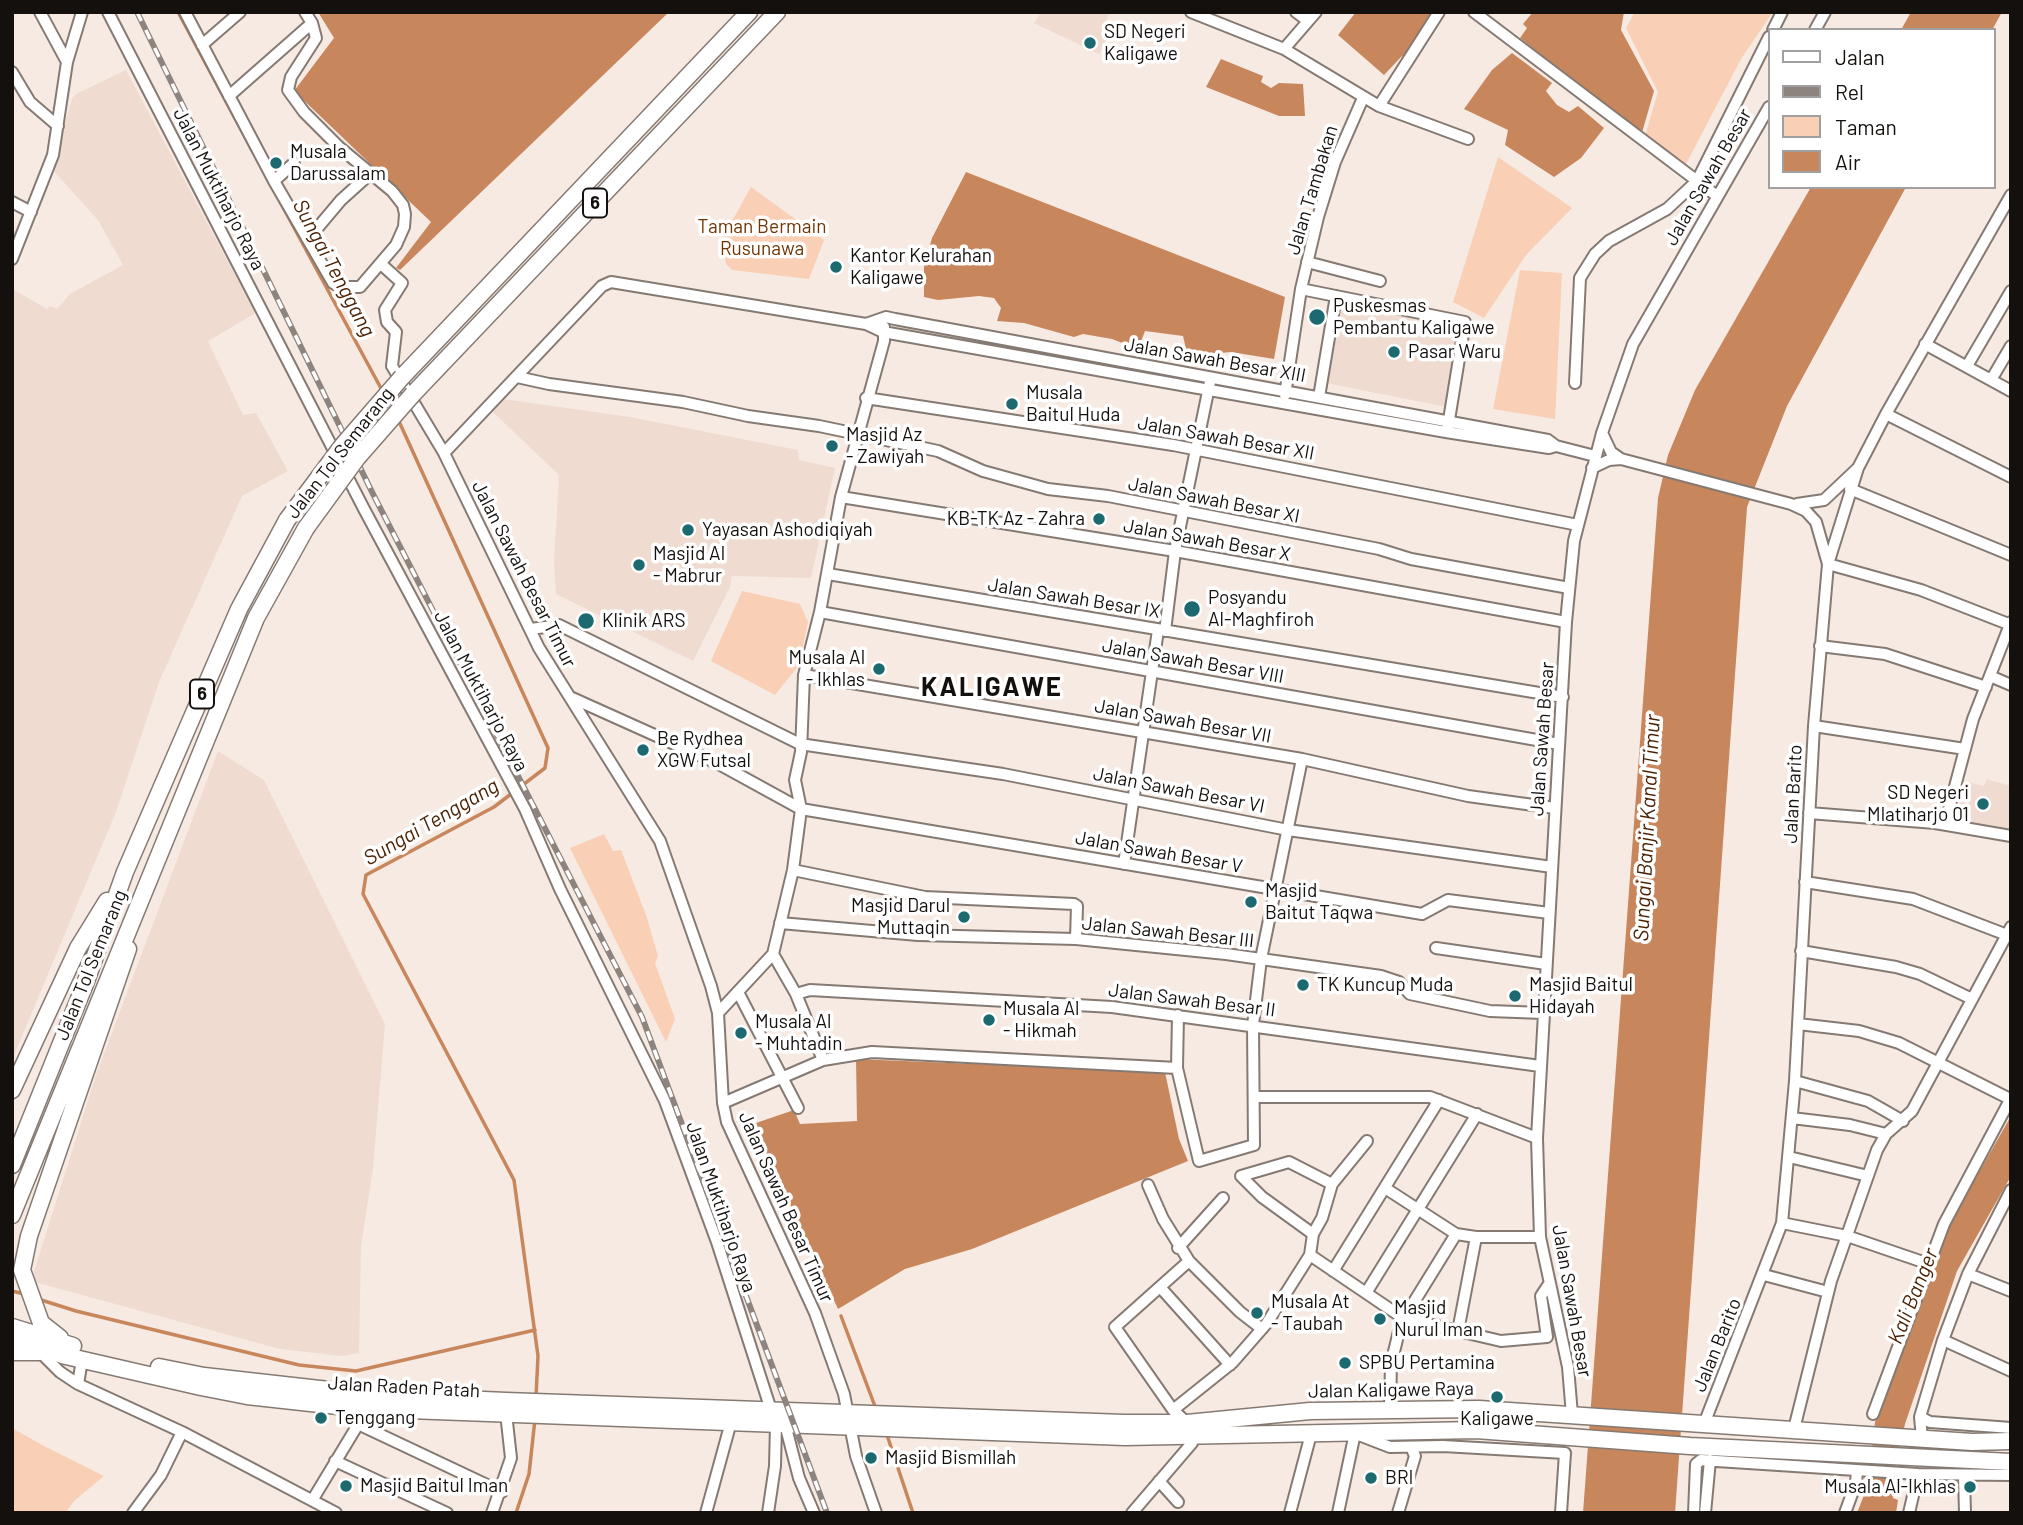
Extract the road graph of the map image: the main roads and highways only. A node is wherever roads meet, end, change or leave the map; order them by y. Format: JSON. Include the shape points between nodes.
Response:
{"nodes":[{"id":1,"x":748,"y":12,"type":"edge"},
{"id":2,"x":777,"y":12,"type":"edge"},
{"id":3,"x":125,"y":872,"type":"junction"},
{"id":4,"x":149,"y":880,"type":"junction"},
{"id":5,"x":12,"y":1090,"type":"edge"},
{"id":6,"x":12,"y":1165,"type":"edge"},
{"id":7,"x":12,"y":1215,"type":"edge"},
{"id":8,"x":12,"y":1326,"type":"edge"},
{"id":9,"x":12,"y":1339,"type":"edge"},
{"id":10,"x":12,"y":1352,"type":"edge"},
{"id":11,"x":72,"y":1353,"type":"junction"},
{"id":12,"x":614,"y":1410,"type":"junction"},
{"id":13,"x":854,"y":1417,"type":"junction"},
{"id":14,"x":890,"y":1420,"type":"junction"},
{"id":15,"x":783,"y":1424,"type":"junction"},
{"id":16,"x":1190,"y":1430,"type":"junction"},
{"id":17,"x":2011,"y":1441,"type":"edge"},
{"id":18,"x":2011,"y":1462,"type":"edge"}],
"edges":[{"from":1,"to":3,"type":"highway","name":"Jalan Tol Semarang","number":"6","bridge":true,"via":[[402,377],[287,520],[239,609]]},
{"from":2,"to":4,"type":"highway","name":"Jalan Tol Semarang","number":"6","bridge":true,"via":[[413,394],[357,458],[306,528],[256,618]]},
{"from":3,"to":5,"type":"highway","via":[[78,948]]},
{"from":3,"to":6,"type":"highway","name":"Jalan Tol Semarang","number":"6","via":[[86,984]]},
{"from":4,"to":7,"type":"highway","name":"Jalan Tol Semarang","number":"6"},
{"from":4,"to":11,"type":"highway","via":[[120,979],[29,1236],[22,1270],[41,1323]]},
{"from":8,"to":11,"type":"highway","name":"Jalan Raden Patah"},
{"from":9,"to":11,"type":"highway","name":"Jalan Raden Patah"},
{"from":10,"to":11,"type":"highway"},
{"from":11,"to":12,"type":"highway","name":"Jalan Raden Patah","via":[[371,1402]]},
{"from":12,"to":15,"type":"highway","name":"Jalan Raden Patah"},
{"from":12,"to":15,"type":"highway","name":"Jalan Raden Patah"},
{"from":13,"to":14,"type":"highway","name":"Jalan Kaligawe Raya"},
{"from":13,"to":14,"type":"highway","name":"Jalan Kaligawe Raya","via":[[872,1426]]},
{"from":13,"to":15,"type":"highway","name":"Jalan Kaligawe Raya"},
{"from":13,"to":15,"type":"highway","name":"Jalan Kaligawe Raya"},
{"from":14,"to":16,"type":"highway","name":"Jalan Kaligawe Raya"},
{"from":16,"to":17,"type":"highway","name":"Jalan Kaligawe Raya","via":[[1310,1411],[1390,1408]]},
{"from":16,"to":18,"type":"highway","name":"Jalan Kaligawe Raya","via":[[1311,1434],[1476,1430],[1690,1446],[1862,1466],[1914,1469]]}]}
